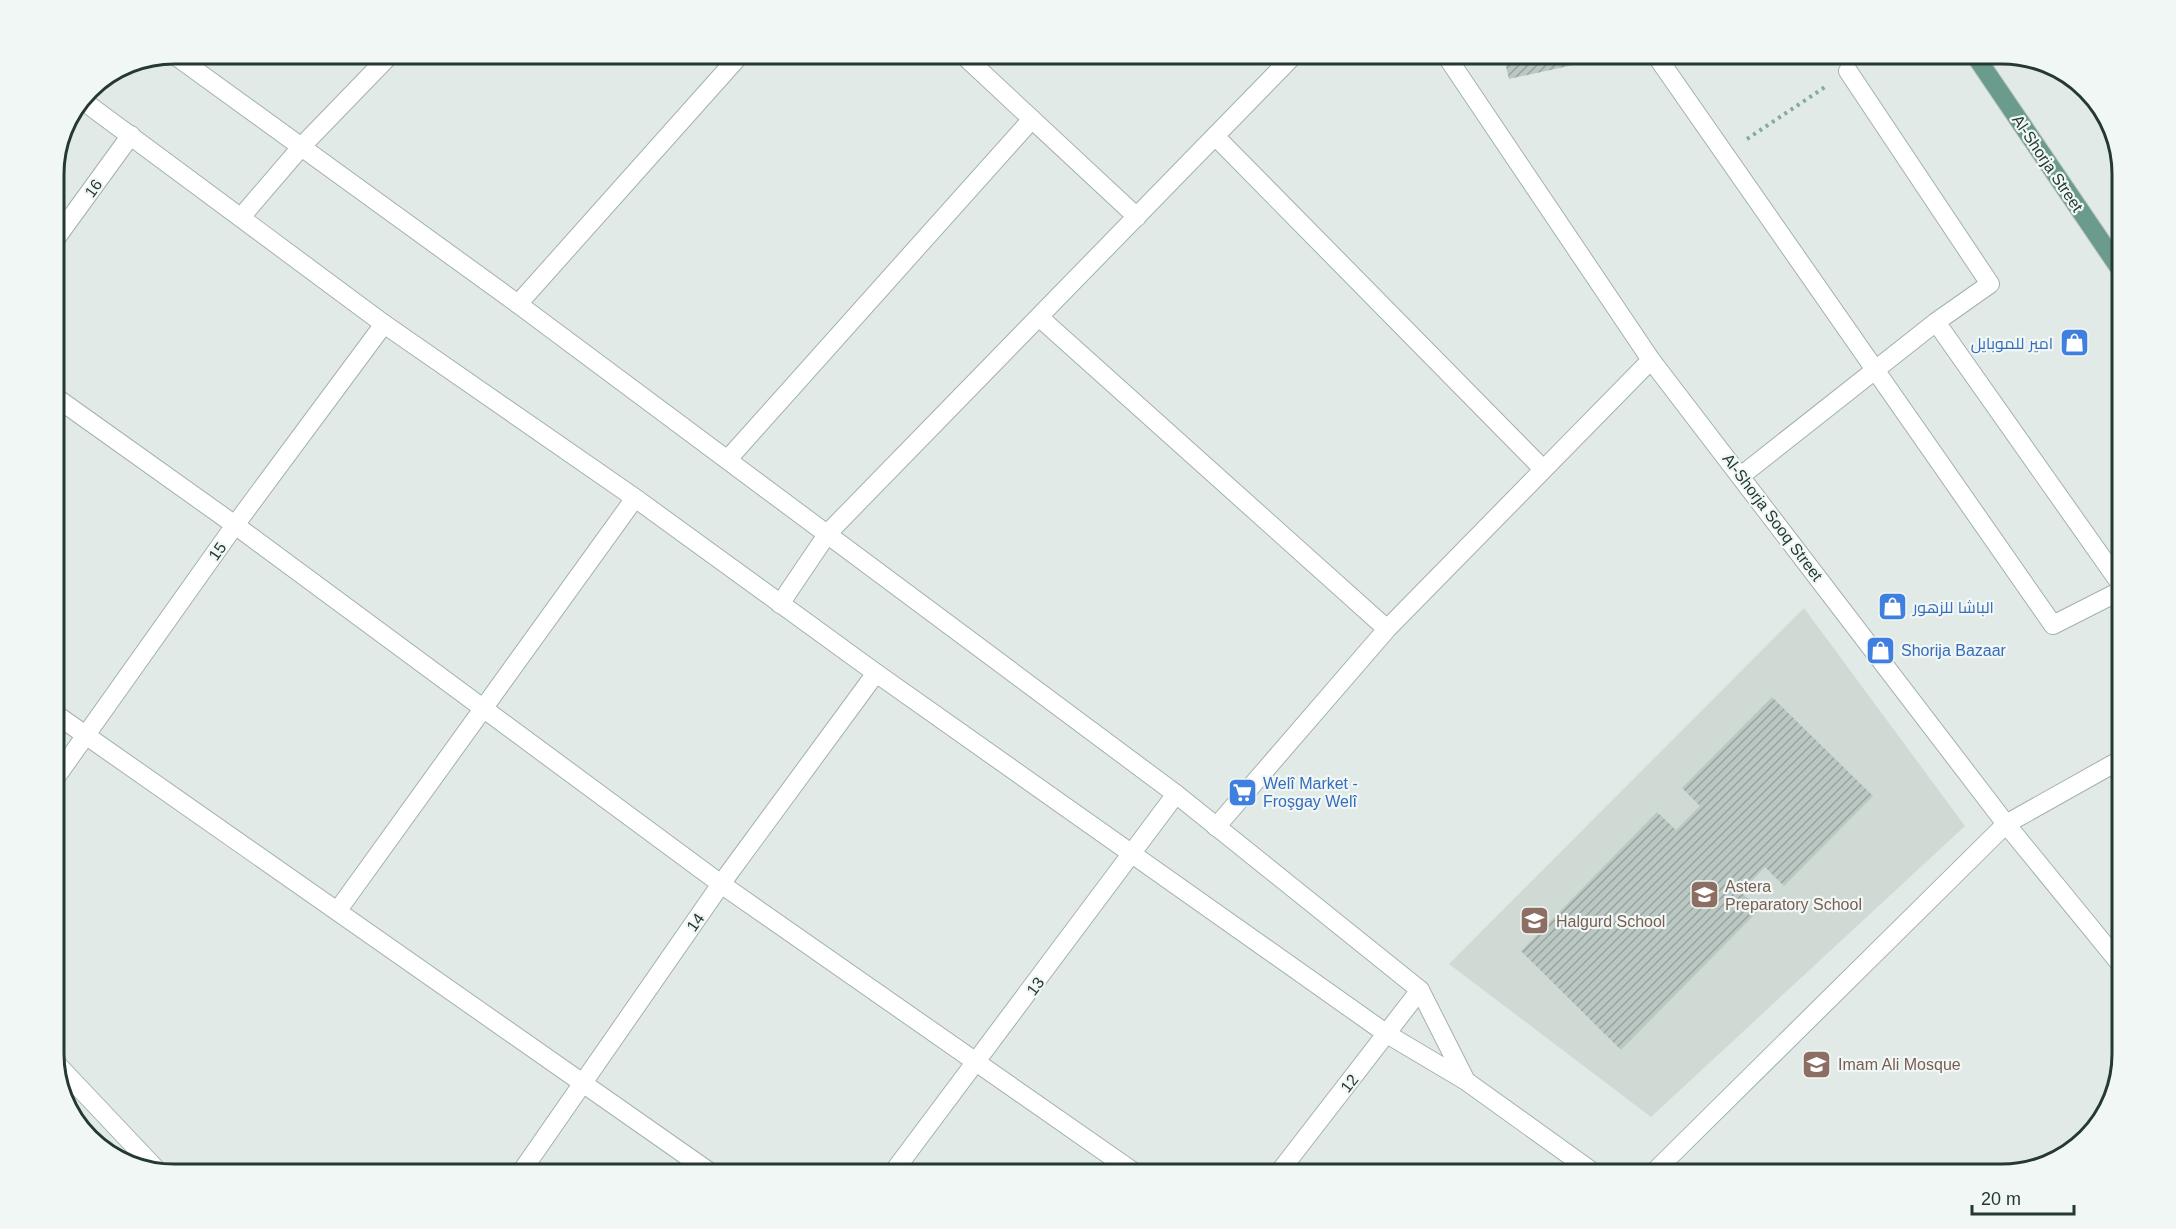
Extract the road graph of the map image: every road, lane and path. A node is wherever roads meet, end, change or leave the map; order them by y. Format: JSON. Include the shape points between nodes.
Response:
{"nodes":[{"id":1,"x":1285,"y":64,"type":"edge"},
{"id":2,"x":1452,"y":64,"type":"edge"},
{"id":3,"x":1662,"y":64,"type":"edge"},
{"id":4,"x":1981,"y":64,"type":"edge"},
{"id":5,"x":188,"y":65,"type":"edge"},
{"id":6,"x":380,"y":65,"type":"edge"},
{"id":7,"x":731,"y":65,"type":"edge"},
{"id":8,"x":974,"y":65,"type":"edge"},
{"id":9,"x":1848,"y":71,"type":"joint"},
{"id":10,"x":89,"y":105,"type":"edge"},
{"id":11,"x":1032,"y":118,"type":"junction"},
{"id":12,"x":131,"y":135,"type":"junction"},
{"id":13,"x":1215,"y":136,"type":"junction"},
{"id":14,"x":302,"y":146,"type":"junction"},
{"id":15,"x":1725,"y":154,"type":"junction"},
{"id":16,"x":242,"y":216,"type":"junction"},
{"id":17,"x":1137,"y":217,"type":"junction"},
{"id":18,"x":65,"y":226,"type":"edge"},
{"id":19,"x":2111,"y":256,"type":"edge"},
{"id":20,"x":518,"y":304,"type":"junction"},
{"id":21,"x":1039,"y":317,"type":"junction"},
{"id":22,"x":1936,"y":322,"type":"junction"},
{"id":23,"x":384,"y":324,"type":"junction"},
{"id":24,"x":1651,"y":360,"type":"junction"},
{"id":25,"x":1877,"y":371,"type":"junction"},
{"id":26,"x":65,"y":404,"type":"edge"},
{"id":27,"x":728,"y":459,"type":"junction"},
{"id":28,"x":1543,"y":470,"type":"junction"},
{"id":29,"x":1742,"y":475,"type":"junction"},
{"id":30,"x":635,"y":498,"type":"junction"},
{"id":31,"x":236,"y":525,"type":"junction"},
{"id":32,"x":828,"y":533,"type":"junction"},
{"id":33,"x":2111,"y":573,"type":"edge"},
{"id":34,"x":2111,"y":594,"type":"edge"},
{"id":35,"x":780,"y":603,"type":"junction"},
{"id":36,"x":1387,"y":629,"type":"junction"},
{"id":37,"x":876,"y":673,"type":"junction"},
{"id":38,"x":484,"y":710,"type":"junction"},
{"id":39,"x":65,"y":720,"type":"edge"},
{"id":40,"x":87,"y":734,"type":"junction"},
{"id":41,"x":65,"y":765,"type":"edge"},
{"id":42,"x":2112,"y":765,"type":"edge"},
{"id":43,"x":1176,"y":794,"type":"junction"},
{"id":44,"x":2006,"y":824,"type":"junction"},
{"id":45,"x":1216,"y":827,"type":"junction"},
{"id":46,"x":1134,"y":854,"type":"junction"},
{"id":47,"x":721,"y":884,"type":"junction"},
{"id":48,"x":338,"y":910,"type":"junction"},
{"id":49,"x":2112,"y":954,"type":"edge"},
{"id":50,"x":1420,"y":990,"type":"junction"},
{"id":51,"x":1387,"y":1034,"type":"junction"},
{"id":52,"x":977,"y":1063,"type":"junction"},
{"id":53,"x":67,"y":1075,"type":"edge"},
{"id":54,"x":1466,"y":1081,"type":"junction"},
{"id":55,"x":582,"y":1083,"type":"junction"},
{"id":56,"x":149,"y":1162,"type":"edge"},
{"id":57,"x":527,"y":1164,"type":"edge"},
{"id":58,"x":698,"y":1164,"type":"edge"},
{"id":59,"x":899,"y":1164,"type":"edge"},
{"id":60,"x":1122,"y":1164,"type":"edge"},
{"id":61,"x":1285,"y":1164,"type":"edge"},
{"id":62,"x":1582,"y":1164,"type":"edge"},
{"id":63,"x":1662,"y":1164,"type":"edge"}],
"edges":[{"from":1,"to":13,"type":"street"},
{"from":2,"to":24,"type":"street","name":"Al-Shorja Sooq Street"},
{"from":3,"to":15,"type":"street"},
{"from":4,"to":19,"type":"main road","name":"Al-Shorja Street"},
{"from":5,"to":14,"type":"street"},
{"from":6,"to":14,"type":"street"},
{"from":7,"to":20,"type":"street"},
{"from":8,"to":11,"type":"street"},
{"from":9,"to":15,"type":"path"},
{"from":9,"to":22,"type":"street","via":[[1990,284]]},
{"from":10,"to":12,"type":"street"},
{"from":11,"to":17,"type":"street"},
{"from":11,"to":27,"type":"street"},
{"from":12,"to":16,"type":"street"},
{"from":12,"to":18,"type":"street","name":"16"},
{"from":13,"to":17,"type":"street"},
{"from":13,"to":28,"type":"street"},
{"from":14,"to":16,"type":"street"},
{"from":14,"to":20,"type":"street"},
{"from":15,"to":25,"type":"street"},
{"from":16,"to":23,"type":"street"},
{"from":17,"to":21,"type":"street"},
{"from":20,"to":27,"type":"street"},
{"from":21,"to":32,"type":"street"},
{"from":21,"to":36,"type":"street"},
{"from":22,"to":25,"type":"street"},
{"from":22,"to":33,"type":"street"},
{"from":23,"to":30,"type":"street"},
{"from":23,"to":31,"type":"street","name":"15"},
{"from":24,"to":28,"type":"street"},
{"from":24,"to":29,"type":"street","name":"Al-Shorja Sooq Street"},
{"from":25,"to":29,"type":"street"},
{"from":25,"to":34,"type":"street","via":[[2053,625]]},
{"from":26,"to":31,"type":"street"},
{"from":27,"to":32,"type":"street"},
{"from":28,"to":36,"type":"street"},
{"from":29,"to":44,"type":"street","name":"Al-Shorja Sooq Street"},
{"from":30,"to":35,"type":"street"},
{"from":30,"to":38,"type":"street"},
{"from":31,"to":38,"type":"street"},
{"from":31,"to":40,"type":"street","name":"15"},
{"from":32,"to":35,"type":"street"},
{"from":32,"to":43,"type":"street"},
{"from":35,"to":37,"type":"street"},
{"from":36,"to":45,"type":"street"},
{"from":37,"to":46,"type":"street"},
{"from":37,"to":47,"type":"street","name":"14"},
{"from":38,"to":47,"type":"street"},
{"from":38,"to":48,"type":"street"},
{"from":39,"to":40,"type":"street"},
{"from":40,"to":41,"type":"street","name":"15"},
{"from":40,"to":48,"type":"street"},
{"from":42,"to":44,"type":"street"},
{"from":43,"to":45,"type":"street"},
{"from":43,"to":46,"type":"street","name":"13"},
{"from":44,"to":49,"type":"street","name":"Al-Shorja Sooq Street"},
{"from":44,"to":63,"type":"street"},
{"from":45,"to":50,"type":"street"},
{"from":46,"to":51,"type":"street"},
{"from":46,"to":52,"type":"street","name":"13"},
{"from":47,"to":52,"type":"street"},
{"from":47,"to":55,"type":"street","name":"14"},
{"from":48,"to":55,"type":"street"},
{"from":50,"to":51,"type":"street","name":"12"},
{"from":50,"to":54,"type":"street"},
{"from":51,"to":54,"type":"street"},
{"from":51,"to":61,"type":"street","name":"12"},
{"from":52,"to":59,"type":"street","name":"13"},
{"from":52,"to":60,"type":"street"},
{"from":53,"to":56,"type":"street"},
{"from":54,"to":62,"type":"street"},
{"from":55,"to":57,"type":"street","name":"14"},
{"from":55,"to":58,"type":"street"}]}
